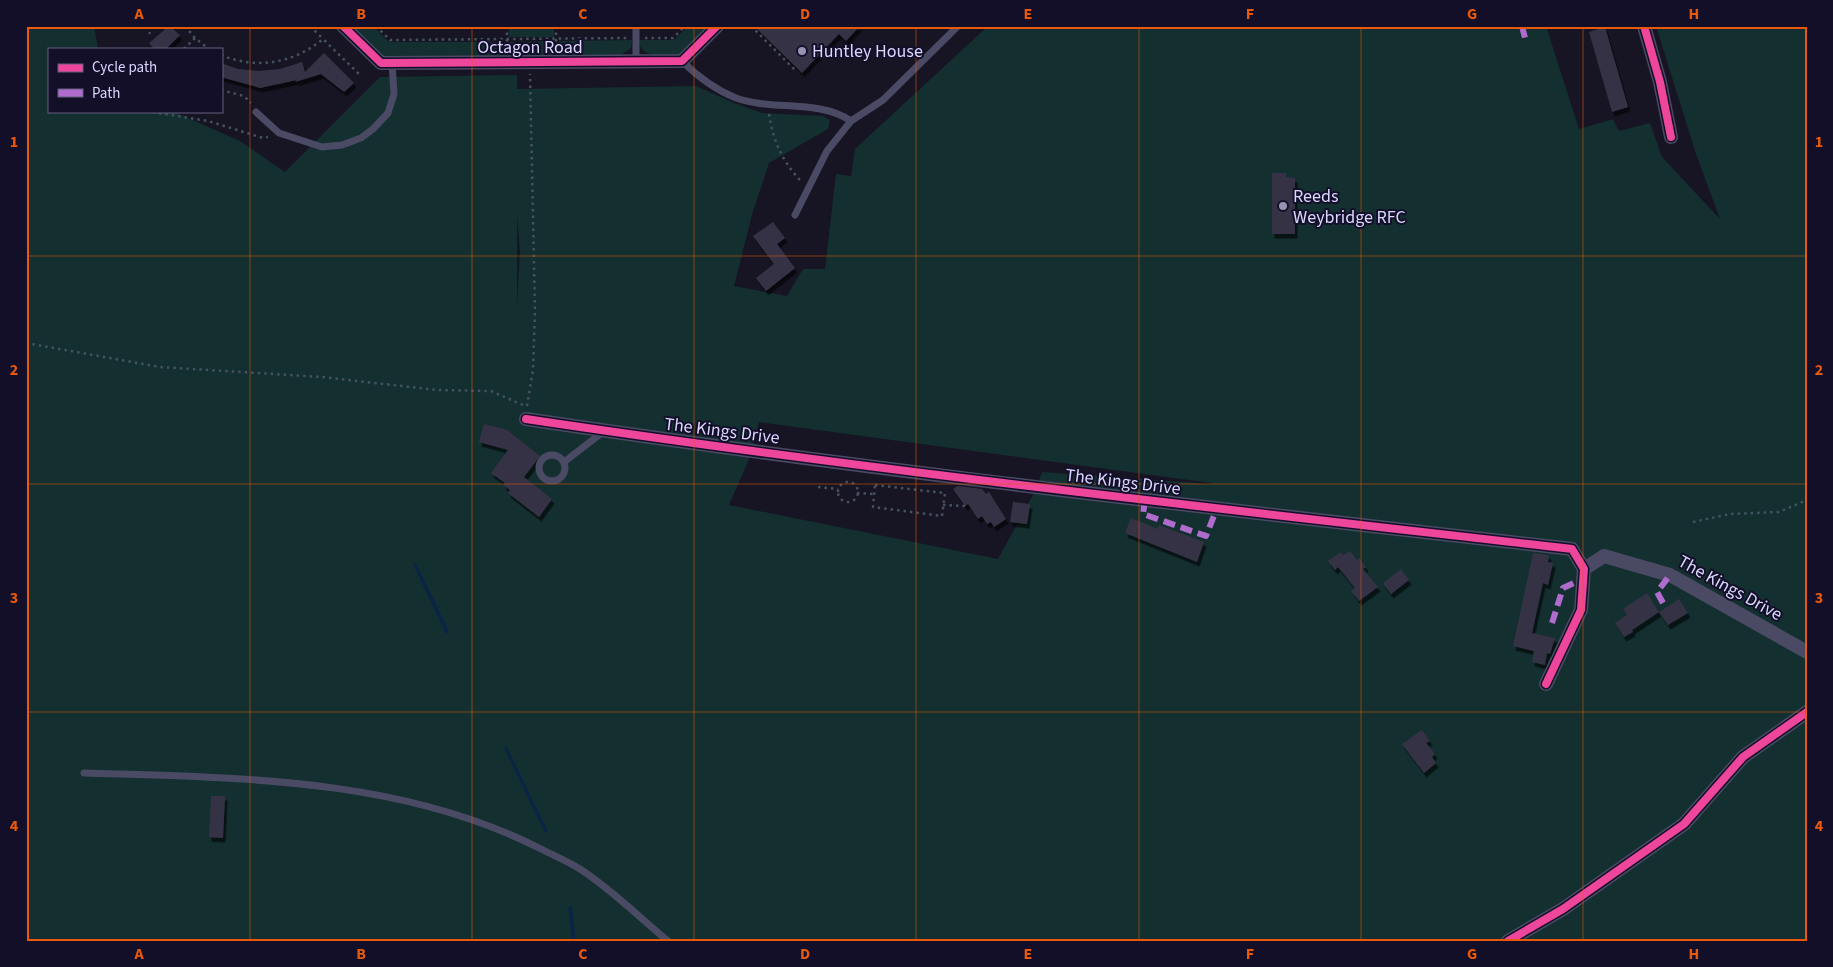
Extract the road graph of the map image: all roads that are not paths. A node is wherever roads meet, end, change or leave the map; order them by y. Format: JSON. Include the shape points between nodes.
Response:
{"nodes":[{"id":1,"x":344,"y":26,"type":"edge"},
{"id":2,"x":636,"y":26,"type":"edge"},
{"id":3,"x":717,"y":26,"type":"edge"},
{"id":4,"x":958,"y":26,"type":"edge"},
{"id":5,"x":1644,"y":26,"type":"edge"},
{"id":6,"x":682,"y":61,"type":"junction"},
{"id":7,"x":636,"y":62,"type":"junction"},
{"id":8,"x":392,"y":63,"type":"junction"},
{"id":9,"x":256,"y":112,"type":"road end"},
{"id":10,"x":851,"y":121,"type":"junction"},
{"id":11,"x":1671,"y":137,"type":"dead end"},
{"id":12,"x":795,"y":215,"type":"dead end"},
{"id":13,"x":526,"y":419,"type":"dead end"},
{"id":14,"x":604,"y":431,"type":"junction"},
{"id":15,"x":564,"y":462,"type":"dead end"},
{"id":16,"x":1572,"y":549,"type":"junction"},
{"id":17,"x":1604,"y":556,"type":"junction"},
{"id":18,"x":1584,"y":569,"type":"junction"},
{"id":19,"x":1807,"y":652,"type":"edge"},
{"id":20,"x":1546,"y":684,"type":"dead end"},
{"id":21,"x":1807,"y":712,"type":"edge"},
{"id":22,"x":84,"y":773,"type":"dead end"},
{"id":23,"x":668,"y":941,"type":"edge"},
{"id":24,"x":1508,"y":941,"type":"edge"}],
"edges":[{"from":1,"to":8,"type":"street","name":"Octagon Road","via":[[381,63]]},
{"from":2,"to":7,"type":"lane"},
{"from":3,"to":6,"type":"street"},
{"from":4,"to":10,"type":"lane","via":[[883,100]]},
{"from":5,"to":11,"type":"street"},
{"from":6,"to":7,"type":"street","name":"Octagon Road"},
{"from":6,"to":10,"type":"lane","via":[[696,75],[737,98],[832,112]]},
{"from":7,"to":8,"type":"street","name":"Octagon Road"},
{"from":8,"to":9,"type":"lane","via":[[394,94],[388,113],[374,129],[342,145],[322,147],[279,134]]},
{"from":10,"to":12,"type":"lane","via":[[827,151]]},
{"from":13,"to":14,"type":"street","name":"The Kings Drive"},
{"from":14,"to":15,"type":"lane"},
{"from":14,"to":16,"type":"street","name":"The Kings Drive","via":[[1145,500]]},
{"from":16,"to":17,"type":"street","name":"The Kings Drive"},
{"from":16,"to":18,"type":"street"},
{"from":17,"to":18,"type":"street"},
{"from":17,"to":19,"type":"street","name":"The Kings Drive","via":[[1670,575]]},
{"from":18,"to":20,"type":"street","via":[[1581,610]]},
{"from":21,"to":24,"type":"street","via":[[1743,757],[1684,824],[1585,894]]},
{"from":22,"to":23,"type":"lane","via":[[344,788],[412,801],[498,830],[580,869]]}]}
